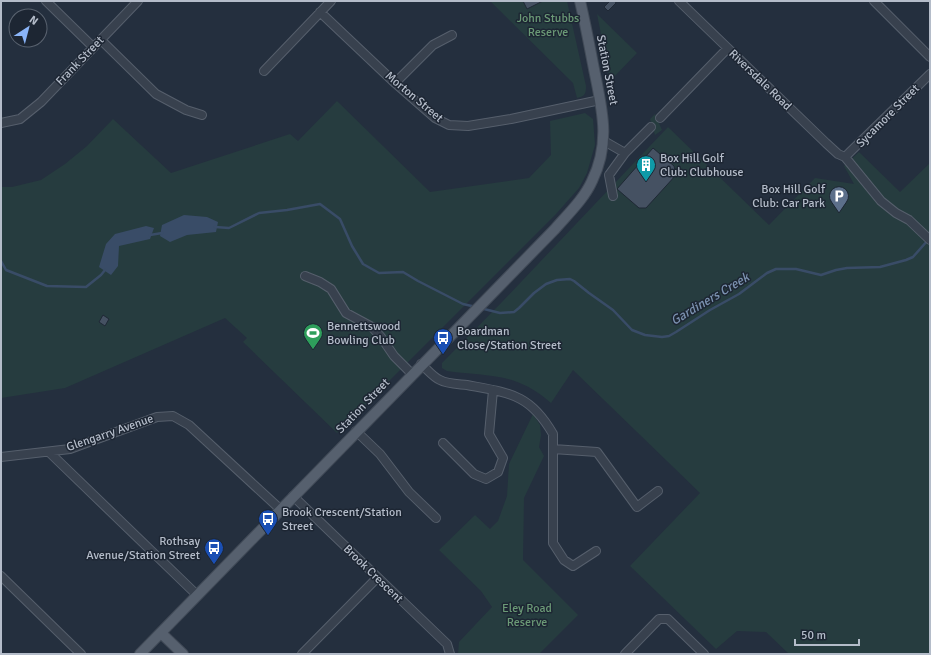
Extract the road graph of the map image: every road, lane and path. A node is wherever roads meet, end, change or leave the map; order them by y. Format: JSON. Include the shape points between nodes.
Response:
{"nodes":[{"id":1,"x":46,"y":1,"type":"edge"},
{"id":2,"x":138,"y":1,"type":"edge"},
{"id":3,"x":331,"y":1,"type":"edge"},
{"id":4,"x":679,"y":1,"type":"edge"},
{"id":5,"x":874,"y":1,"type":"edge"},
{"id":6,"x":580,"y":2,"type":"edge"},
{"id":7,"x":320,"y":12,"type":"junction"},
{"id":8,"x":452,"y":35,"type":"dead end"},
{"id":9,"x":101,"y":40,"type":"junction"},
{"id":10,"x":93,"y":47,"type":"junction"},
{"id":11,"x":727,"y":49,"type":"junction"},
{"id":12,"x":930,"y":57,"type":"edge"},
{"id":13,"x":264,"y":71,"type":"dead end"},
{"id":14,"x":930,"y":74,"type":"edge"},
{"id":15,"x":395,"y":83,"type":"junction"},
{"id":16,"x":600,"y":100,"type":"junction"},
{"id":17,"x":202,"y":115,"type":"dead end"},
{"id":18,"x":660,"y":118,"type":"dead end"},
{"id":19,"x":1,"y":123,"type":"edge"},
{"id":20,"x":651,"y":127,"type":"dead end"},
{"id":21,"x":604,"y":141,"type":"junction"},
{"id":22,"x":625,"y":153,"type":"junction"},
{"id":23,"x":844,"y":157,"type":"junction"},
{"id":24,"x":597,"y":170,"type":"junction"},
{"id":25,"x":609,"y":175,"type":"junction"},
{"id":26,"x":613,"y":196,"type":"dead end"},
{"id":27,"x":927,"y":238,"type":"edge"},
{"id":28,"x":305,"y":276,"type":"dead end"},
{"id":29,"x":422,"y":364,"type":"junction"},
{"id":30,"x":412,"y":374,"type":"junction"},
{"id":31,"x":493,"y":390,"type":"junction"},
{"id":32,"x":356,"y":431,"type":"junction"},
{"id":33,"x":443,"y":443,"type":"dead end"},
{"id":34,"x":553,"y":449,"type":"junction"},
{"id":35,"x":49,"y":452,"type":"junction"},
{"id":36,"x":1,"y":457,"type":"edge"},
{"id":37,"x":658,"y":491,"type":"dead end"},
{"id":38,"x":293,"y":496,"type":"junction"},
{"id":39,"x":280,"y":509,"type":"junction"},
{"id":40,"x":436,"y":518,"type":"dead end"},
{"id":41,"x":596,"y":551,"type":"dead end"},
{"id":42,"x":1,"y":576,"type":"edge"},
{"id":43,"x":377,"y":578,"type":"junction"},
{"id":44,"x":197,"y":595,"type":"junction"},
{"id":45,"x":161,"y":633,"type":"junction"},
{"id":46,"x":81,"y":654,"type":"edge"},
{"id":47,"x":140,"y":654,"type":"edge"},
{"id":48,"x":183,"y":654,"type":"edge"},
{"id":49,"x":302,"y":654,"type":"edge"},
{"id":50,"x":450,"y":654,"type":"edge"},
{"id":51,"x":625,"y":654,"type":"edge"},
{"id":52,"x":704,"y":654,"type":"edge"}],
"edges":[{"from":1,"to":10,"type":"street"},
{"from":2,"to":9,"type":"street","name":"Frank Street"},
{"from":3,"to":7,"type":"street"},
{"from":4,"to":11,"type":"street","name":"Riversdale Road"},
{"from":5,"to":12,"type":"street"},
{"from":6,"to":16,"type":"main road","name":"Station Street"},
{"from":7,"to":13,"type":"street"},
{"from":7,"to":15,"type":"street","name":"Morton Street"},
{"from":8,"to":15,"type":"street","via":[[433,45]]},
{"from":9,"to":10,"type":"street","name":"Frank Street"},
{"from":9,"to":17,"type":"street","via":[[156,94],[186,110]]},
{"from":10,"to":19,"type":"street","name":"Frank Street","via":[[41,102],[20,119]]},
{"from":11,"to":18,"type":"street"},
{"from":11,"to":23,"type":"street","name":"Riversdale Road"},
{"from":14,"to":23,"type":"street","name":"Sycamore Street"},
{"from":15,"to":16,"type":"street","name":"Morton Street","via":[[435,118],[449,125],[490,123]]},
{"from":16,"to":21,"type":"main road","name":"Station Street","via":[[604,120]]},
{"from":20,"to":22,"type":"street"},
{"from":21,"to":22,"type":"street"},
{"from":21,"to":24,"type":"main road","name":"Station Street"},
{"from":22,"to":25,"type":"street"},
{"from":23,"to":27,"type":"street","name":"Riversdale Road","via":[[881,201],[910,220]]},
{"from":24,"to":25,"type":"street"},
{"from":24,"to":29,"type":"main road","name":"Station Street","via":[[575,206]]},
{"from":25,"to":26,"type":"street"},
{"from":28,"to":30,"type":"street","via":[[332,289],[346,313],[372,327],[394,356]]},
{"from":29,"to":30,"type":"main road","name":"Station Street"},
{"from":29,"to":31,"type":"street","via":[[441,381]]},
{"from":30,"to":32,"type":"main road","name":"Station Street"},
{"from":31,"to":33,"type":"street","via":[[489,434],[503,458],[498,472],[486,479],[474,474]]},
{"from":31,"to":34,"type":"street","via":[[514,395],[530,404],[545,419],[553,434]]},
{"from":32,"to":38,"type":"main road","name":"Station Street"},
{"from":32,"to":40,"type":"street","via":[[380,454],[410,492]]},
{"from":34,"to":37,"type":"street","via":[[597,452],[637,507]]},
{"from":34,"to":41,"type":"street","via":[[553,543],[564,560],[573,566]]},
{"from":35,"to":36,"type":"street","name":"Glengarry Avenue"},
{"from":35,"to":39,"type":"street","name":"Glengarry Avenue","via":[[70,448],[157,417],[173,416],[189,425]]},
{"from":35,"to":44,"type":"street"},
{"from":38,"to":39,"type":"main road","name":"Station Street"},
{"from":38,"to":43,"type":"street","name":"Brook Crescent"},
{"from":39,"to":44,"type":"main road","name":"Station Street"},
{"from":42,"to":46,"type":"street"},
{"from":43,"to":49,"type":"street"},
{"from":43,"to":50,"type":"street","name":"Brook Crescent","via":[[446,644]]},
{"from":44,"to":45,"type":"main road","name":"Station Street"},
{"from":45,"to":47,"type":"main road","name":"Station Street"},
{"from":45,"to":48,"type":"main road"},
{"from":51,"to":52,"type":"street","via":[[659,619],[668,619]]}]}
